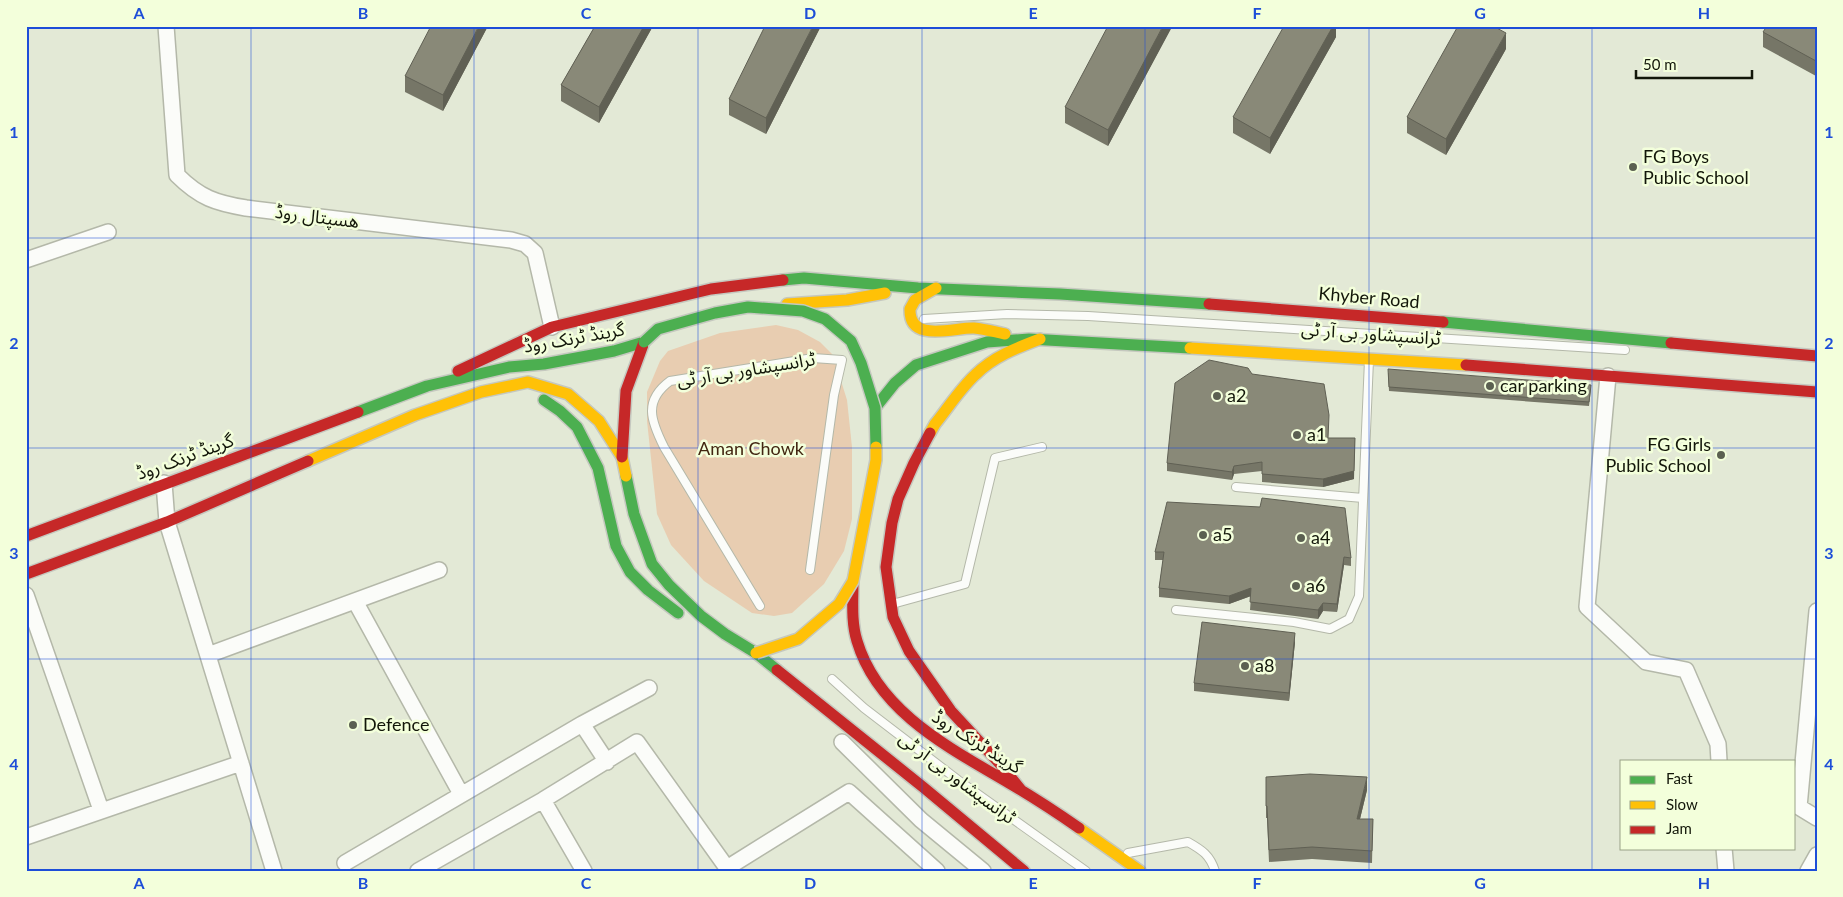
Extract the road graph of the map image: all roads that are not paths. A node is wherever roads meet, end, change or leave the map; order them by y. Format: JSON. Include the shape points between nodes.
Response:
{"nodes":[{"id":1,"x":166,"y":26,"type":"edge"},
{"id":2,"x":108,"y":232,"type":"dead end"},
{"id":3,"x":26,"y":260,"type":"edge"},
{"id":4,"x":918,"y":288,"type":"junction"},
{"id":5,"x":936,"y":288,"type":"junction"},
{"id":6,"x":748,"y":307,"type":"junction"},
{"id":7,"x":924,"y":319,"type":"dead end"},
{"id":8,"x":552,"y":327,"type":"junction"},
{"id":9,"x":1034,"y":339,"type":"junction"},
{"id":10,"x":644,"y":342,"type":"junction"},
{"id":11,"x":1632,"y":351,"type":"dead end"},
{"id":12,"x":1817,"y":356,"type":"edge"},
{"id":13,"x":1369,"y":358,"type":"junction"},
{"id":14,"x":1798,"y":363,"type":"dead end"},
{"id":15,"x":1817,"y":364,"type":"edge"},
{"id":16,"x":1608,"y":376,"type":"junction"},
{"id":17,"x":427,"y":386,"type":"junction"},
{"id":18,"x":481,"y":392,"type":"junction"},
{"id":19,"x":1817,"y":392,"type":"edge"},
{"id":20,"x":519,"y":395,"type":"dead end"},
{"id":21,"x":538,"y":396,"type":"dead end"},
{"id":22,"x":875,"y":408,"type":"junction"},
{"id":23,"x":1042,"y":447,"type":"dead end"},
{"id":24,"x":622,"y":457,"type":"junction"},
{"id":25,"x":164,"y":483,"type":"junction"},
{"id":26,"x":1236,"y":487,"type":"dead end"},
{"id":27,"x":1363,"y":498,"type":"junction"},
{"id":28,"x":167,"y":522,"type":"junction"},
{"id":29,"x":26,"y":536,"type":"edge"},
{"id":30,"x":439,"y":570,"type":"dead end"},
{"id":31,"x":810,"y":570,"type":"dead end"},
{"id":32,"x":26,"y":574,"type":"edge"},
{"id":33,"x":853,"y":582,"type":"junction"},
{"id":34,"x":26,"y":595,"type":"edge"},
{"id":35,"x":355,"y":600,"type":"junction"},
{"id":36,"x":892,"y":604,"type":"junction"},
{"id":37,"x":760,"y":606,"type":"dead end"},
{"id":38,"x":1176,"y":610,"type":"dead end"},
{"id":39,"x":1816,"y":617,"type":"edge"},
{"id":40,"x":696,"y":626,"type":"dead end"},
{"id":41,"x":756,"y":653,"type":"junction"},
{"id":42,"x":208,"y":655,"type":"junction"},
{"id":43,"x":832,"y":679,"type":"dead end"},
{"id":44,"x":649,"y":688,"type":"dead end"},
{"id":45,"x":1813,"y":697,"type":"edge"},
{"id":46,"x":582,"y":724,"type":"junction"},
{"id":47,"x":838,"y":739,"type":"joint"},
{"id":48,"x":1719,"y":760,"type":"edge"},
{"id":49,"x":607,"y":762,"type":"junction"},
{"id":50,"x":241,"y":763,"type":"junction"},
{"id":51,"x":1021,"y":790,"type":"junction"},
{"id":52,"x":461,"y":794,"type":"junction"},
{"id":53,"x":542,"y":800,"type":"junction"},
{"id":54,"x":918,"y":801,"type":"dead end"},
{"id":55,"x":100,"y":810,"type":"junction"},
{"id":56,"x":1817,"y":818,"type":"edge"},
{"id":57,"x":949,"y":824,"type":"dead end"},
{"id":58,"x":26,"y":837,"type":"edge"},
{"id":59,"x":1724,"y":850,"type":"edge"},
{"id":60,"x":1117,"y":854,"type":"junction"},
{"id":61,"x":1817,"y":855,"type":"edge"},
{"id":62,"x":344,"y":863,"type":"dead end"},
{"id":63,"x":274,"y":871,"type":"edge"},
{"id":64,"x":418,"y":871,"type":"edge"},
{"id":65,"x":584,"y":871,"type":"edge"},
{"id":66,"x":937,"y":871,"type":"edge"},
{"id":67,"x":983,"y":871,"type":"edge"},
{"id":68,"x":1011,"y":871,"type":"edge"},
{"id":69,"x":1024,"y":871,"type":"edge"},
{"id":70,"x":1086,"y":871,"type":"edge"},
{"id":71,"x":1140,"y":871,"type":"edge"},
{"id":72,"x":1215,"y":871,"type":"edge"},
{"id":73,"x":1726,"y":871,"type":"edge"},
{"id":74,"x":1808,"y":871,"type":"edge"}],
"edges":[{"from":1,"to":8,"type":"street","name":"ھسپتال روڈ","via":[[177,175],[190,188],[205,198],[246,208],[525,244],[537,259]]},
{"from":2,"to":3,"type":"street"},
{"from":4,"to":5,"type":"main road","name":"Khyber Road"},
{"from":4,"to":6,"type":"main road","bridge":true,"via":[[847,300]]},
{"from":4,"to":8,"type":"main road","via":[[804,278],[711,288]]},
{"from":5,"to":9,"type":"main road","via":[[917,298],[909,311],[910,318],[919,328],[927,331],[975,328]]},
{"from":5,"to":12,"type":"main road","name":"Khyber Road","via":[[1378,316]]},
{"from":6,"to":10,"type":"main road","name":"گرینڈ ٹرنک روڈ","bridge":true,"via":[[658,329]]},
{"from":6,"to":22,"type":"main road","name":"گرینڈ ٹرنک روڈ","bridge":true,"via":[[803,312],[825,319],[851,341]]},
{"from":7,"to":11,"type":"lane","name":"ٹرانسپشاور بی آر ٹی","via":[[1052,314]]},
{"from":8,"to":17,"type":"main road"},
{"from":9,"to":13,"type":"main road"},
{"from":9,"to":22,"type":"main road","via":[[987,342],[916,364]]},
{"from":9,"to":36,"type":"main road","via":[[993,360],[974,375],[936,424],[914,463],[898,499],[892,523],[886,567]]},
{"from":10,"to":17,"type":"main road","name":"گرینڈ ٹرنک روڈ","via":[[614,351],[509,367]]},
{"from":10,"to":24,"type":"main road","via":[[626,391]]},
{"from":13,"to":16,"type":"main road"},
{"from":13,"to":27,"type":"lane"},
{"from":14,"to":15,"type":"lane"},
{"from":16,"to":19,"type":"main road"},
{"from":16,"to":48,"type":"street","via":[[1587,607],[1646,662],[1686,670],[1718,744]]},
{"from":17,"to":25,"type":"main road","name":"گرینڈ ٹرنک روڈ"},
{"from":18,"to":20,"type":"main road"},
{"from":18,"to":24,"type":"main road","name":"گرینڈ ٹرنک روڈ","via":[[528,382],[568,394],[599,421]]},
{"from":18,"to":28,"type":"main road","name":"گرینڈ ٹرنک روڈ","via":[[416,415]]},
{"from":21,"to":40,"type":"main road","via":[[578,427],[598,468],[616,546],[630,572],[648,590]]},
{"from":22,"to":33,"type":"main road","name":"گرینڈ ٹرنک روڈ","bridge":true,"via":[[876,460]]},
{"from":23,"to":36,"type":"lane","via":[[995,458],[965,584]]},
{"from":24,"to":41,"type":"main road","name":"گرینڈ ٹرنک روڈ","via":[[634,514],[652,564],[701,616]]},
{"from":25,"to":28,"type":"street"},
{"from":25,"to":29,"type":"main road","name":"گرینڈ ٹرنک روڈ"},
{"from":26,"to":27,"type":"lane"},
{"from":27,"to":38,"type":"lane","via":[[1359,596],[1349,619],[1330,629],[1294,622]]},
{"from":28,"to":32,"type":"main road","name":"گرینڈ ٹرنک روڈ"},
{"from":28,"to":42,"type":"street"},
{"from":30,"to":35,"type":"street"},
{"from":31,"to":37,"type":"lane","name":"ٹرانسپشاور بی آر ٹی","via":[[834,395],[842,360],[813,358],[670,381],[657,393],[652,405],[654,428]]},
{"from":33,"to":41,"type":"main road","bridge":true,"via":[[839,604],[798,639]]},
{"from":33,"to":51,"type":"main road","name":"گرینڈ ٹرنک روڈ","via":[[856,640],[880,688],[892,702],[951,750]]},
{"from":34,"to":55,"type":"street"},
{"from":35,"to":42,"type":"street"},
{"from":35,"to":52,"type":"street"},
{"from":36,"to":51,"type":"main road","via":[[894,618],[909,651],[951,711]]},
{"from":39,"to":45,"type":"street"},
{"from":41,"to":69,"type":"main road","name":"گرینڈ ٹرنک روڈ"},
{"from":42,"to":50,"type":"street"},
{"from":43,"to":70,"type":"lane","name":"ٹرانسپشاور بی آر ٹی","via":[[864,708],[958,780]]},
{"from":44,"to":46,"type":"street"},
{"from":45,"to":56,"type":"street","via":[[1799,807]]},
{"from":46,"to":49,"type":"street"},
{"from":46,"to":52,"type":"street"},
{"from":47,"to":54,"type":"main road"},
{"from":47,"to":67,"type":"street","via":[[921,820]]},
{"from":49,"to":53,"type":"street"},
{"from":49,"to":66,"type":"street","via":[[637,742],[727,868],[849,792]]},
{"from":50,"to":55,"type":"street"},
{"from":50,"to":63,"type":"street"},
{"from":51,"to":60,"type":"main road","name":"گرینڈ ٹرنک روڈ"},
{"from":52,"to":62,"type":"street"},
{"from":53,"to":64,"type":"street"},
{"from":53,"to":65,"type":"street"},
{"from":55,"to":58,"type":"street"},
{"from":57,"to":68,"type":"main road"},
{"from":59,"to":73,"type":"street"},
{"from":60,"to":71,"type":"main road","name":"گرینڈ ٹرنک روڈ"},
{"from":60,"to":72,"type":"lane","via":[[1188,842],[1204,851]]},
{"from":61,"to":74,"type":"street"}]}
